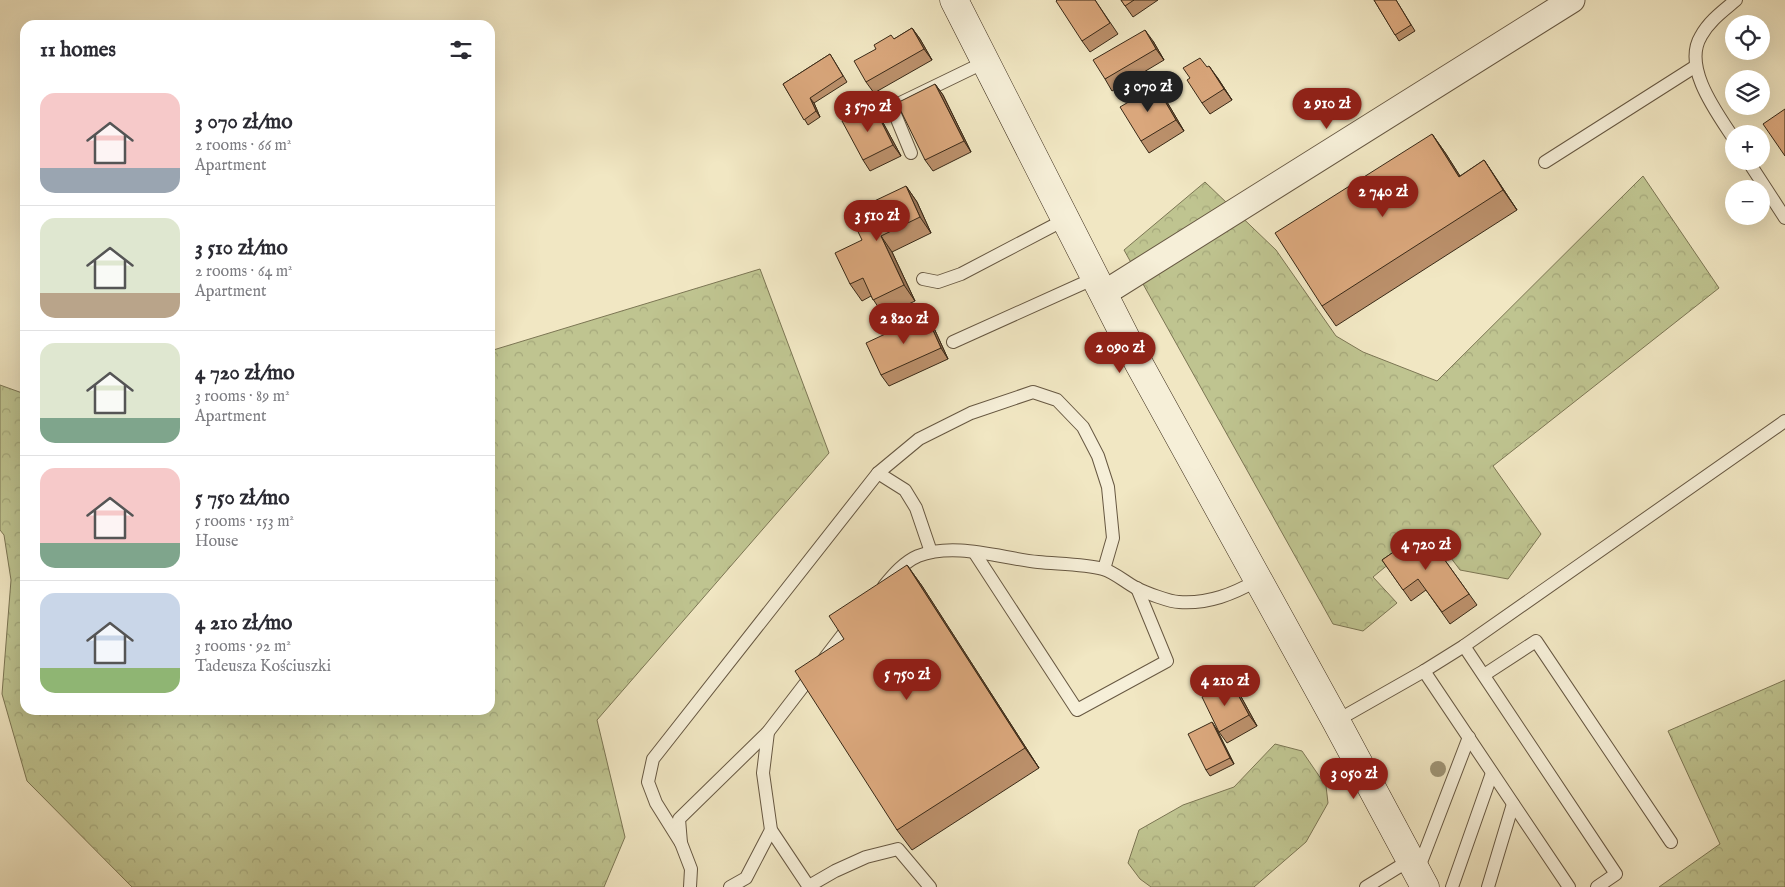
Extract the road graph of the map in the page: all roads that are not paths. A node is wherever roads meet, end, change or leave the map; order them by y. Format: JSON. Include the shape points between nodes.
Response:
{"nodes":[{"id":1,"x":954,"y":0,"type":"edge"},
{"id":2,"x":1572,"y":0,"type":"edge"},
{"id":3,"x":1736,"y":0,"type":"edge"},
{"id":4,"x":985,"y":62,"type":"junction"},
{"id":5,"x":1696,"y":66,"type":"junction"},
{"id":6,"x":1725,"y":125,"type":"edge"},
{"id":7,"x":911,"y":153,"type":"dead end"},
{"id":8,"x":1545,"y":162,"type":"dead end"},
{"id":9,"x":1754,"y":170,"type":"edge"},
{"id":10,"x":1785,"y":218,"type":"edge"},
{"id":11,"x":1066,"y":219,"type":"junction"},
{"id":12,"x":923,"y":279,"type":"dead end"},
{"id":13,"x":1099,"y":286,"type":"junction"},
{"id":14,"x":953,"y":342,"type":"dead end"},
{"id":15,"x":1785,"y":421,"type":"edge"},
{"id":16,"x":878,"y":473,"type":"junction"},
{"id":17,"x":931,"y":552,"type":"junction"},
{"id":18,"x":974,"y":552,"type":"junction"},
{"id":19,"x":1104,"y":569,"type":"junction"},
{"id":20,"x":1258,"y":580,"type":"junction"},
{"id":21,"x":1136,"y":588,"type":"junction"},
{"id":22,"x":878,"y":593,"type":"edge"},
{"id":23,"x":859,"y":616,"type":"edge"},
{"id":24,"x":1464,"y":646,"type":"junction"},
{"id":25,"x":1424,"y":671,"type":"junction"},
{"id":26,"x":1484,"y":675,"type":"junction"},
{"id":27,"x":1336,"y":721,"type":"junction"},
{"id":28,"x":768,"y":732,"type":"junction"},
{"id":29,"x":1469,"y":737,"type":"junction"},
{"id":30,"x":1492,"y":773,"type":"junction"},
{"id":31,"x":1513,"y":804,"type":"junction"},
{"id":32,"x":771,"y":830,"type":"junction"},
{"id":33,"x":1672,"y":842,"type":"dead end"},
{"id":34,"x":681,"y":843,"type":"junction"},
{"id":35,"x":1418,"y":873,"type":"edge"},
{"id":36,"x":690,"y":887,"type":"edge"},
{"id":37,"x":730,"y":887,"type":"edge"},
{"id":38,"x":809,"y":887,"type":"edge"},
{"id":39,"x":930,"y":887,"type":"edge"},
{"id":40,"x":1366,"y":887,"type":"edge"},
{"id":41,"x":1452,"y":887,"type":"edge"},
{"id":42,"x":1488,"y":887,"type":"edge"},
{"id":43,"x":1569,"y":887,"type":"edge"},
{"id":44,"x":1597,"y":887,"type":"edge"}],
"edges":[{"from":1,"to":4,"type":"main road"},
{"from":2,"to":13,"type":"street"},
{"from":3,"to":5,"type":"lane","via":[[1711,22],[1700,38],[1695,53]]},
{"from":4,"to":7,"type":"lane","via":[[892,107]]},
{"from":4,"to":11,"type":"main road"},
{"from":5,"to":6,"type":"lane","via":[[1710,102]]},
{"from":5,"to":8,"type":"lane"},
{"from":9,"to":10,"type":"lane"},
{"from":11,"to":12,"type":"lane","via":[[961,274],[938,282]]},
{"from":11,"to":13,"type":"main road"},
{"from":13,"to":14,"type":"lane"},
{"from":13,"to":20,"type":"main road"},
{"from":15,"to":24,"type":"lane"},
{"from":16,"to":17,"type":"lane","via":[[906,490],[916,508]]},
{"from":16,"to":19,"type":"lane","via":[[919,439],[971,413],[1033,392],[1057,400],[1083,427],[1098,456],[1108,487],[1113,538]]},
{"from":16,"to":34,"type":"lane","via":[[653,759],[648,782],[656,803]]},
{"from":17,"to":18,"type":"lane"},
{"from":17,"to":22,"type":"lane","via":[[916,557],[898,570]]},
{"from":18,"to":19,"type":"lane"},
{"from":18,"to":21,"type":"lane","via":[[1077,710],[1167,660]]},
{"from":19,"to":21,"type":"lane"},
{"from":20,"to":21,"type":"lane","via":[[1216,599],[1178,602]]},
{"from":20,"to":27,"type":"main road"},
{"from":23,"to":28,"type":"lane"},
{"from":24,"to":25,"type":"lane"},
{"from":24,"to":26,"type":"lane"},
{"from":25,"to":27,"type":"lane"},
{"from":25,"to":29,"type":"lane"},
{"from":26,"to":33,"type":"lane","via":[[1536,641]]},
{"from":26,"to":44,"type":"lane","via":[[1616,874]]},
{"from":27,"to":35,"type":"main road"},
{"from":28,"to":32,"type":"lane","via":[[763,773]]},
{"from":28,"to":34,"type":"lane","via":[[679,819]]},
{"from":29,"to":30,"type":"lane"},
{"from":29,"to":35,"type":"lane"},
{"from":30,"to":31,"type":"lane"},
{"from":30,"to":41,"type":"lane"},
{"from":31,"to":42,"type":"lane"},
{"from":31,"to":43,"type":"lane"},
{"from":32,"to":37,"type":"lane","via":[[746,878]]},
{"from":32,"to":38,"type":"lane"},
{"from":34,"to":36,"type":"lane","via":[[691,869]]},
{"from":35,"to":40,"type":"lane"},
{"from":38,"to":39,"type":"lane","via":[[834,871],[866,857],[898,849]]}]}
